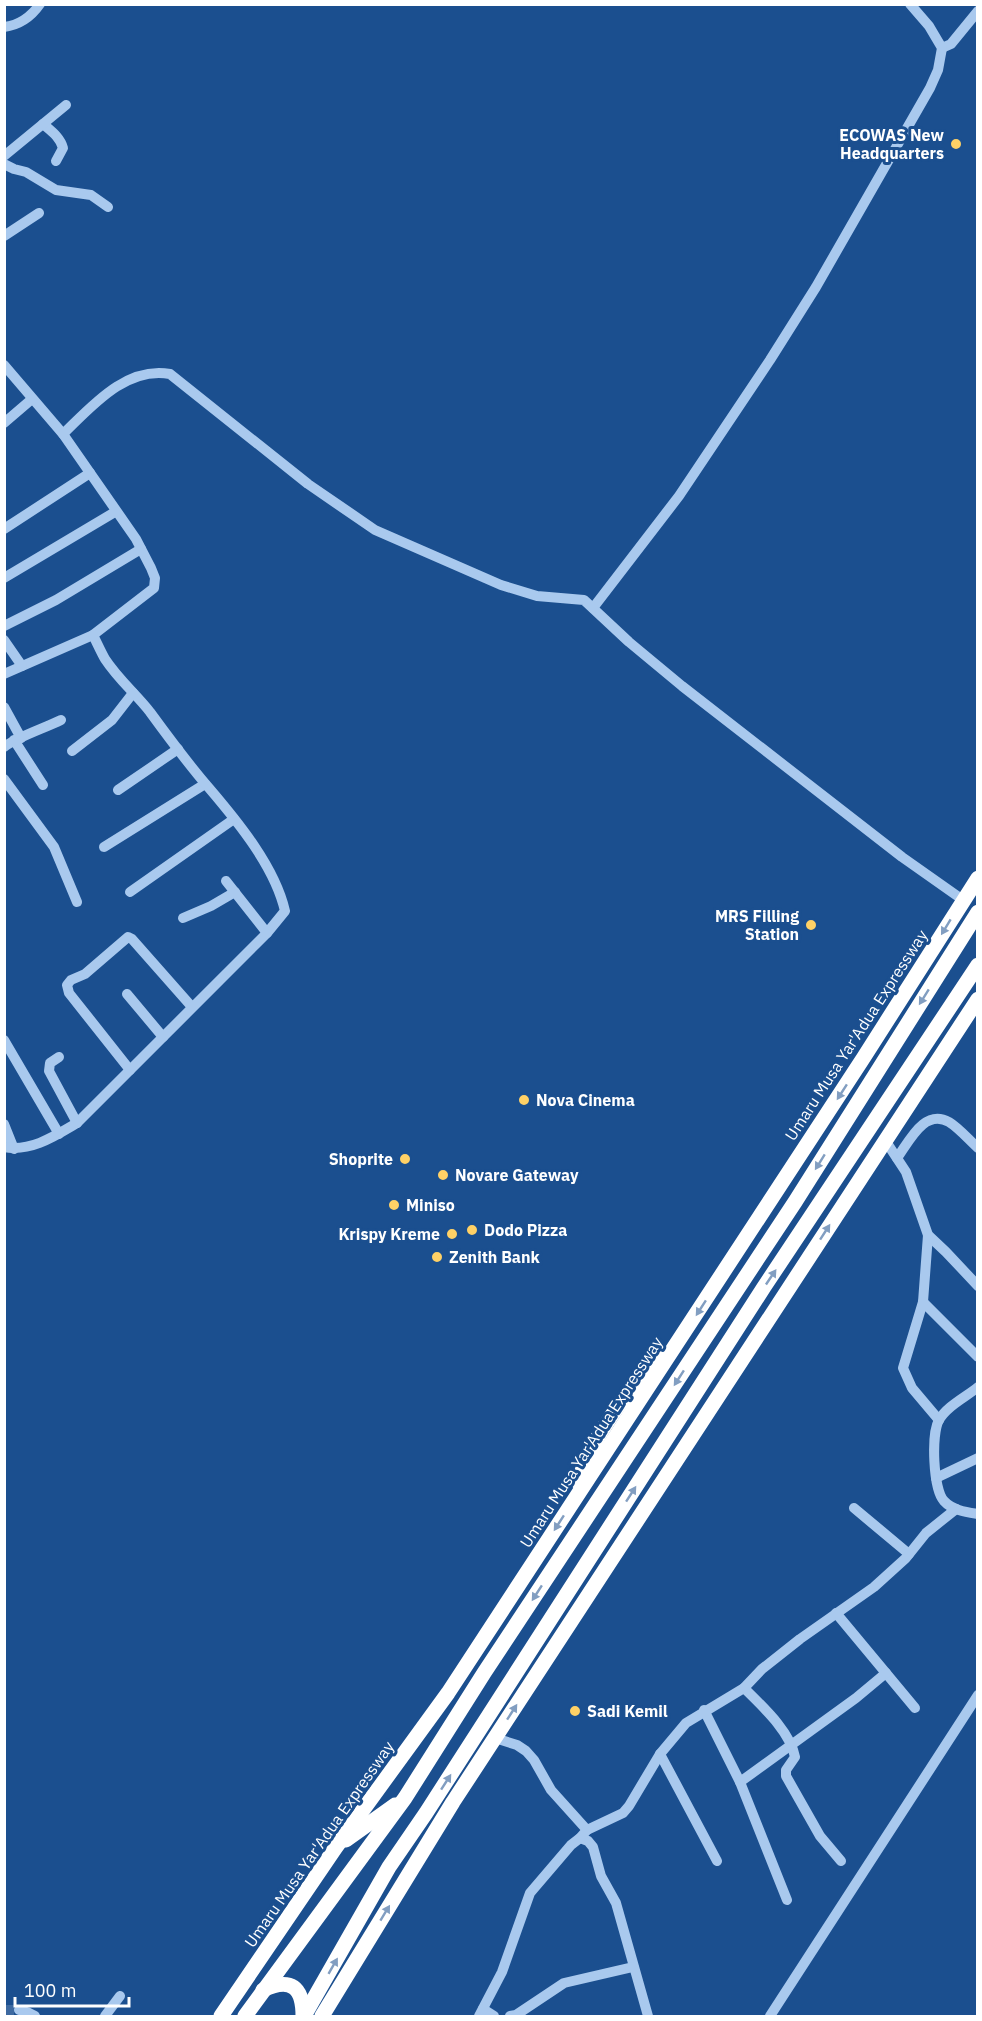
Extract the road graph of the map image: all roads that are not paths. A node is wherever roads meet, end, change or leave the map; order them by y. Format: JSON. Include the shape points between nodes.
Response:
{"nodes":[{"id":1,"x":40,"y":4,"type":"edge"},
{"id":2,"x":910,"y":4,"type":"edge"},
{"id":3,"x":978,"y":11,"type":"edge"},
{"id":4,"x":4,"y":27,"type":"edge"},
{"id":5,"x":942,"y":48,"type":"junction"},
{"id":6,"x":66,"y":105,"type":"dead end"},
{"id":7,"x":42,"y":124,"type":"junction"},
{"id":8,"x":4,"y":156,"type":"edge"},
{"id":9,"x":56,"y":161,"type":"dead end"},
{"id":10,"x":4,"y":164,"type":"edge"},
{"id":11,"x":108,"y":207,"type":"dead end"},
{"id":12,"x":39,"y":213,"type":"dead end"},
{"id":13,"x":4,"y":236,"type":"edge"},
{"id":14,"x":4,"y":365,"type":"edge"},
{"id":15,"x":32,"y":399,"type":"junction"},
{"id":16,"x":4,"y":423,"type":"edge"},
{"id":17,"x":63,"y":434,"type":"junction"},
{"id":18,"x":90,"y":473,"type":"junction"},
{"id":19,"x":115,"y":512,"type":"junction"},
{"id":20,"x":4,"y":529,"type":"edge"},
{"id":21,"x":141,"y":549,"type":"junction"},
{"id":22,"x":4,"y":578,"type":"edge"},
{"id":23,"x":593,"y":608,"type":"junction"},
{"id":24,"x":4,"y":626,"type":"edge"},
{"id":25,"x":93,"y":635,"type":"junction"},
{"id":26,"x":4,"y":640,"type":"edge"},
{"id":27,"x":22,"y":666,"type":"junction"},
{"id":28,"x":4,"y":674,"type":"edge"},
{"id":29,"x":133,"y":693,"type":"junction"},
{"id":30,"x":4,"y":707,"type":"edge"},
{"id":31,"x":61,"y":720,"type":"dead end"},
{"id":32,"x":18,"y":739,"type":"junction"},
{"id":33,"x":4,"y":747,"type":"edge"},
{"id":34,"x":178,"y":750,"type":"junction"},
{"id":35,"x":72,"y":752,"type":"dead end"},
{"id":36,"x":4,"y":779,"type":"edge"},
{"id":37,"x":205,"y":784,"type":"junction"},
{"id":38,"x":43,"y":785,"type":"dead end"},
{"id":39,"x":117,"y":790,"type":"dead end"},
{"id":40,"x":234,"y":819,"type":"junction"},
{"id":41,"x":104,"y":848,"type":"dead end"},
{"id":42,"x":978,"y":878,"type":"edge"},
{"id":43,"x":226,"y":882,"type":"dead end"},
{"id":44,"x":130,"y":892,"type":"dead end"},
{"id":45,"x":235,"y":892,"type":"junction"},
{"id":46,"x":963,"y":900,"type":"junction"},
{"id":47,"x":77,"y":902,"type":"dead end"},
{"id":48,"x":978,"y":912,"type":"edge"},
{"id":49,"x":183,"y":918,"type":"dead end"},
{"id":50,"x":267,"y":933,"type":"junction"},
{"id":51,"x":978,"y":965,"type":"edge"},
{"id":52,"x":127,"y":994,"type":"dead end"},
{"id":53,"x":978,"y":999,"type":"edge"},
{"id":54,"x":192,"y":1007,"type":"junction"},
{"id":55,"x":889,"y":1016,"type":"junction"},
{"id":56,"x":163,"y":1036,"type":"junction"},
{"id":57,"x":4,"y":1040,"type":"edge"},
{"id":58,"x":945,"y":1049,"type":"junction"},
{"id":59,"x":59,"y":1057,"type":"dead end"},
{"id":60,"x":130,"y":1070,"type":"junction"},
{"id":61,"x":861,"y":1097,"type":"junction"},
{"id":62,"x":874,"y":1121,"type":"junction"},
{"id":63,"x":77,"y":1123,"type":"junction"},
{"id":64,"x":4,"y":1124,"type":"edge"},
{"id":65,"x":59,"y":1134,"type":"junction"},
{"id":66,"x":885,"y":1140,"type":"junction"},
{"id":67,"x":9,"y":1148,"type":"edge"},
{"id":68,"x":978,"y":1148,"type":"edge"},
{"id":69,"x":897,"y":1158,"type":"junction"},
{"id":70,"x":788,"y":1212,"type":"junction"},
{"id":71,"x":807,"y":1222,"type":"junction"},
{"id":72,"x":928,"y":1235,"type":"junction"},
{"id":73,"x":724,"y":1273,"type":"junction"},
{"id":74,"x":978,"y":1286,"type":"edge"},
{"id":75,"x":924,"y":1302,"type":"junction"},
{"id":76,"x":776,"y":1306,"type":"junction"},
{"id":77,"x":978,"y":1357,"type":"edge"},
{"id":78,"x":978,"y":1387,"type":"edge"},
{"id":79,"x":939,"y":1420,"type":"junction"},
{"id":80,"x":978,"y":1458,"type":"edge"},
{"id":81,"x":936,"y":1478,"type":"junction"},
{"id":82,"x":854,"y":1508,"type":"dead end"},
{"id":83,"x":956,"y":1509,"type":"junction"},
{"id":84,"x":978,"y":1514,"type":"edge"},
{"id":85,"x":909,"y":1554,"type":"junction"},
{"id":86,"x":516,"y":1591,"type":"junction"},
{"id":87,"x":836,"y":1613,"type":"junction"},
{"id":88,"x":566,"y":1629,"type":"junction"},
{"id":89,"x":484,"y":1673,"type":"junction"},
{"id":90,"x":886,"y":1673,"type":"junction"},
{"id":91,"x":744,"y":1688,"type":"junction"},
{"id":92,"x":504,"y":1692,"type":"junction"},
{"id":93,"x":978,"y":1695,"type":"edge"},
{"id":94,"x":915,"y":1708,"type":"dead end"},
{"id":95,"x":704,"y":1710,"type":"junction"},
{"id":96,"x":495,"y":1738,"type":"junction"},
{"id":97,"x":791,"y":1745,"type":"junction"},
{"id":98,"x":660,"y":1754,"type":"junction"},
{"id":99,"x":740,"y":1782,"type":"junction"},
{"id":100,"x":405,"y":1798,"type":"junction"},
{"id":101,"x":426,"y":1813,"type":"junction"},
{"id":102,"x":584,"y":1834,"type":"junction"},
{"id":103,"x":336,"y":1847,"type":"junction"},
{"id":104,"x":717,"y":1861,"type":"dead end"},
{"id":105,"x":841,"y":1861,"type":"dead end"},
{"id":106,"x":403,"y":1884,"type":"junction"},
{"id":107,"x":787,"y":1900,"type":"dead end"},
{"id":108,"x":633,"y":1966,"type":"junction"},
{"id":109,"x":263,"y":1990,"type":"junction"},
{"id":110,"x":120,"y":1996,"type":"dead end"},
{"id":111,"x":19,"y":2010,"type":"dead end"},
{"id":112,"x":481,"y":2013,"type":"edge"},
{"id":113,"x":35,"y":2016,"type":"edge"},
{"id":114,"x":105,"y":2016,"type":"edge"},
{"id":115,"x":221,"y":2016,"type":"edge"},
{"id":116,"x":245,"y":2016,"type":"edge"},
{"id":117,"x":304,"y":2016,"type":"edge"},
{"id":118,"x":322,"y":2016,"type":"edge"},
{"id":119,"x":494,"y":2016,"type":"edge"},
{"id":120,"x":510,"y":2016,"type":"edge"},
{"id":121,"x":648,"y":2016,"type":"edge"},
{"id":122,"x":770,"y":2016,"type":"edge"}],
"edges":[{"from":1,"to":4,"type":"street","via":[[23,21]]},
{"from":2,"to":5,"type":"street"},
{"from":3,"to":5,"type":"street","via":[[951,44]]},
{"from":5,"to":23,"type":"street","via":[[930,88],[816,287],[680,496]]},
{"from":6,"to":7,"type":"street"},
{"from":7,"to":8,"type":"street"},
{"from":7,"to":9,"type":"street","via":[[62,143]]},
{"from":10,"to":11,"type":"street","via":[[56,190],[91,195]]},
{"from":12,"to":13,"type":"street"},
{"from":14,"to":15,"type":"street"},
{"from":15,"to":16,"type":"street"},
{"from":15,"to":17,"type":"street"},
{"from":17,"to":18,"type":"street"},
{"from":17,"to":23,"type":"street","via":[[121,383],[146,373],[170,374],[308,484],[375,530],[501,585],[537,596],[584,600]]},
{"from":18,"to":19,"type":"street"},
{"from":18,"to":20,"type":"street"},
{"from":19,"to":21,"type":"street"},
{"from":19,"to":22,"type":"street"},
{"from":21,"to":24,"type":"street"},
{"from":21,"to":25,"type":"street","via":[[155,578],[154,588]]},
{"from":23,"to":46,"type":"street","via":[[732,726]]},
{"from":25,"to":27,"type":"street"},
{"from":25,"to":29,"type":"street","via":[[106,660]]},
{"from":26,"to":27,"type":"street"},
{"from":27,"to":28,"type":"street"},
{"from":29,"to":34,"type":"street"},
{"from":29,"to":35,"type":"street","via":[[112,720]]},
{"from":30,"to":32,"type":"street"},
{"from":31,"to":32,"type":"street"},
{"from":32,"to":33,"type":"street"},
{"from":32,"to":38,"type":"street"},
{"from":34,"to":37,"type":"street"},
{"from":34,"to":39,"type":"street"},
{"from":36,"to":47,"type":"street","via":[[54,847]]},
{"from":37,"to":40,"type":"street"},
{"from":37,"to":41,"type":"street"},
{"from":40,"to":44,"type":"street"},
{"from":40,"to":50,"type":"street","via":[[274,877],[281,895],[285,911]]},
{"from":42,"to":46,"type":"highway","name":"Umaru Musa Yar'Adua Expressway"},
{"from":43,"to":45,"type":"street"},
{"from":45,"to":49,"type":"street"},
{"from":45,"to":50,"type":"street"},
{"from":46,"to":55,"type":"highway","name":"Umaru Musa Yar'Adua Expressway","one_way":true},
{"from":48,"to":61,"type":"highway","one_way":true},
{"from":50,"to":54,"type":"street"},
{"from":51,"to":62,"type":"highway"},
{"from":52,"to":56,"type":"street"},
{"from":53,"to":58,"type":"highway"},
{"from":54,"to":56,"type":"street"},
{"from":54,"to":60,"type":"street","via":[[129,937],[67,984],[69,993]]},
{"from":55,"to":61,"type":"highway"},
{"from":55,"to":73,"type":"highway","name":"Umaru Musa Yar'Adua Expressway","one_way":true},
{"from":56,"to":60,"type":"street"},
{"from":57,"to":65,"type":"street"},
{"from":58,"to":62,"type":"highway"},
{"from":58,"to":66,"type":"highway"},
{"from":59,"to":63,"type":"street","via":[[50,1063],[48,1071]]},
{"from":60,"to":63,"type":"street"},
{"from":61,"to":70,"type":"highway","one_way":true},
{"from":62,"to":71,"type":"highway"},
{"from":63,"to":65,"type":"street"},
{"from":64,"to":67,"type":"street"},
{"from":65,"to":67,"type":"street","via":[[28,1147]]},
{"from":66,"to":69,"type":"street"},
{"from":76,"to":66,"type":"highway","one_way":true},
{"from":68,"to":69,"type":"street","via":[[949,1122],[931,1119],[924,1122]]},
{"from":69,"to":72,"type":"street","via":[[906,1172]]},
{"from":70,"to":73,"type":"highway"},
{"from":70,"to":89,"type":"highway","one_way":true},
{"from":71,"to":76,"type":"highway"},
{"from":92,"to":71,"type":"highway","one_way":true},
{"from":72,"to":74,"type":"street"},
{"from":72,"to":75,"type":"street"},
{"from":73,"to":86,"type":"highway","name":"Umaru Musa Yar'Adua Expressway","one_way":true},
{"from":75,"to":77,"type":"street"},
{"from":75,"to":79,"type":"street","via":[[903,1368],[912,1388]]},
{"from":76,"to":88,"type":"highway"},
{"from":78,"to":79,"type":"street"},
{"from":79,"to":81,"type":"street","via":[[934,1441]]},
{"from":80,"to":81,"type":"street"},
{"from":81,"to":83,"type":"street","via":[[940,1495]]},
{"from":82,"to":85,"type":"street"},
{"from":83,"to":84,"type":"street"},
{"from":83,"to":85,"type":"street","via":[[926,1533]]},
{"from":85,"to":87,"type":"street","via":[[874,1587]]},
{"from":86,"to":89,"type":"highway"},
{"from":86,"to":103,"type":"highway","name":"Umaru Musa Yar'Adua Expressway","via":[[448,1693]]},
{"from":87,"to":90,"type":"street"},
{"from":87,"to":91,"type":"street","via":[[762,1669]]},
{"from":88,"to":92,"type":"highway"},
{"from":96,"to":88,"type":"highway","one_way":true},
{"from":89,"to":100,"type":"highway"},
{"from":90,"to":94,"type":"street"},
{"from":90,"to":97,"type":"street"},
{"from":91,"to":95,"type":"street"},
{"from":91,"to":97,"type":"street","via":[[770,1713]]},
{"from":101,"to":92,"type":"highway","one_way":true},
{"from":93,"to":122,"type":"street"},
{"from":95,"to":98,"type":"street","via":[[686,1722]]},
{"from":95,"to":99,"type":"street"},
{"from":96,"to":102,"type":"street","via":[[526,1751]]},
{"from":96,"to":106,"type":"highway"},
{"from":97,"to":99,"type":"street"},
{"from":97,"to":105,"type":"street","via":[[795,1757],[786,1776],[820,1836]]},
{"from":98,"to":102,"type":"street","via":[[629,1806]]},
{"from":98,"to":104,"type":"street"},
{"from":99,"to":107,"type":"street"},
{"from":100,"to":103,"type":"highway"},
{"from":100,"to":109,"type":"highway"},
{"from":101,"to":106,"type":"highway"},
{"from":117,"to":101,"type":"highway","one_way":true,"via":[[389,1867]]},
{"from":102,"to":108,"type":"street","via":[[616,1904]]},
{"from":102,"to":112,"type":"street","via":[[530,1893],[502,1972]]},
{"from":103,"to":115,"type":"highway","name":"Umaru Musa Yar'Adua Expressway"},
{"from":118,"to":106,"type":"highway","one_way":true},
{"from":108,"to":120,"type":"street","via":[[564,1983]]},
{"from":108,"to":121,"type":"street"},
{"from":109,"to":116,"type":"highway"},
{"from":109,"to":117,"type":"highway","via":[[275,1984],[292,1986],[303,2001]]},
{"from":110,"to":114,"type":"street"},
{"from":111,"to":113,"type":"street"},
{"from":112,"to":119,"type":"street"}]}
